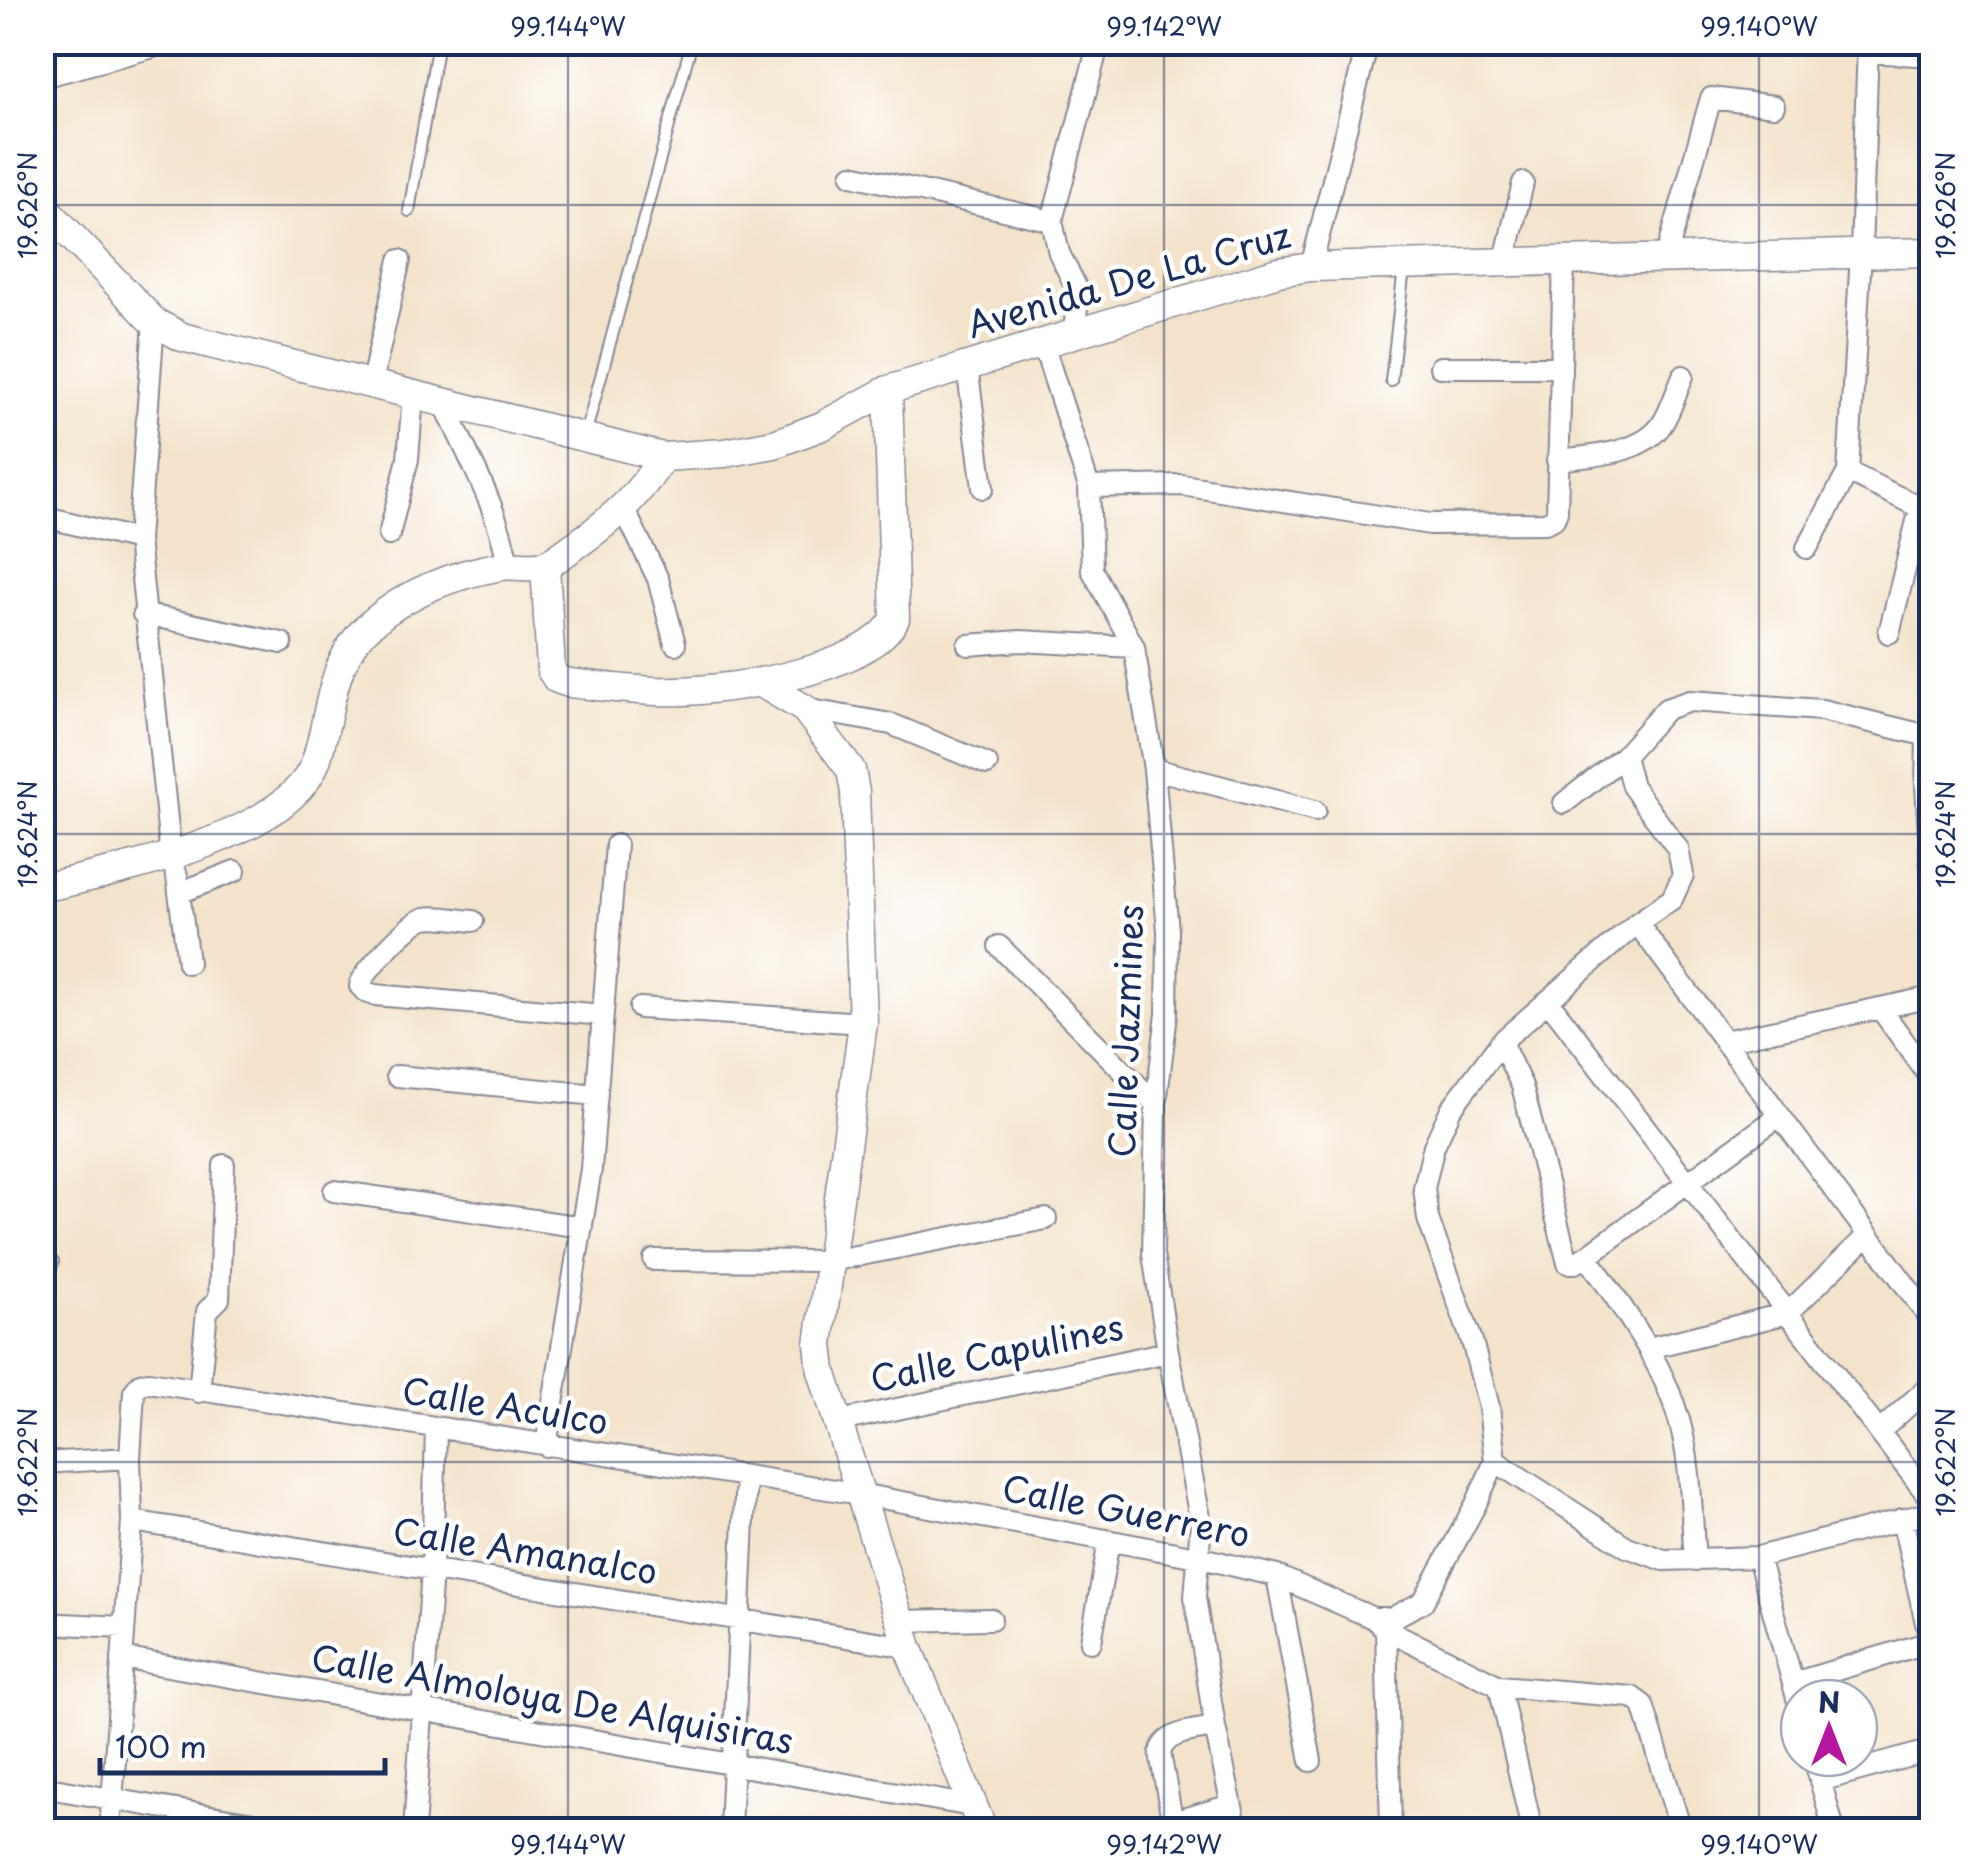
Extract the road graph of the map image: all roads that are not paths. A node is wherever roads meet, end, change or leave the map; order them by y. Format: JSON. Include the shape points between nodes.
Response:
{"nodes":[{"id":1,"x":78,"y":42,"type":"edge"},
{"id":2,"x":149,"y":42,"type":"edge"},
{"id":3,"x":438,"y":42,"type":"edge"},
{"id":4,"x":1099,"y":42,"type":"edge"},
{"id":5,"x":1368,"y":42,"type":"edge"},
{"id":6,"x":691,"y":45,"type":"dead end"},
{"id":7,"x":1869,"y":47,"type":"edge"},
{"id":8,"x":42,"y":52,"type":"edge"},
{"id":9,"x":1932,"y":56,"type":"edge"},
{"id":10,"x":42,"y":71,"type":"edge"},
{"id":11,"x":1774,"y":106,"type":"dead end"},
{"id":12,"x":852,"y":176,"type":"dead end"},
{"id":13,"x":1523,"y":183,"type":"dead end"},
{"id":14,"x":42,"y":205,"type":"edge"},
{"id":15,"x":409,"y":211,"type":"dead end"},
{"id":16,"x":1052,"y":221,"type":"junction"},
{"id":17,"x":1932,"y":252,"type":"edge"},
{"id":18,"x":1861,"y":254,"type":"junction"},
{"id":19,"x":1666,"y":258,"type":"junction"},
{"id":20,"x":400,"y":260,"type":"dead end"},
{"id":21,"x":1505,"y":260,"type":"junction"},
{"id":22,"x":1564,"y":261,"type":"junction"},
{"id":23,"x":1404,"y":263,"type":"junction"},
{"id":24,"x":1310,"y":267,"type":"junction"},
{"id":25,"x":154,"y":322,"type":"junction"},
{"id":26,"x":1073,"y":335,"type":"junction"},
{"id":27,"x":1043,"y":344,"type":"junction"},
{"id":28,"x":966,"y":366,"type":"junction"},
{"id":29,"x":1440,"y":366,"type":"dead end"},
{"id":30,"x":1560,"y":366,"type":"junction"},
{"id":31,"x":1682,"y":376,"type":"dead end"},
{"id":32,"x":1391,"y":381,"type":"dead end"},
{"id":33,"x":371,"y":385,"type":"junction"},
{"id":34,"x":888,"y":390,"type":"junction"},
{"id":35,"x":413,"y":395,"type":"junction"},
{"id":36,"x":444,"y":403,"type":"junction"},
{"id":37,"x":584,"y":438,"type":"junction"},
{"id":38,"x":662,"y":457,"type":"junction"},
{"id":39,"x":1557,"y":460,"type":"junction"},
{"id":40,"x":1848,"y":472,"type":"junction"},
{"id":41,"x":1089,"y":487,"type":"junction"},
{"id":42,"x":983,"y":488,"type":"dead end"},
{"id":43,"x":624,"y":509,"type":"junction"},
{"id":44,"x":1926,"y":511,"type":"edge"},
{"id":45,"x":42,"y":516,"type":"edge"},
{"id":46,"x":389,"y":535,"type":"dead end"},
{"id":47,"x":138,"y":540,"type":"junction"},
{"id":48,"x":1807,"y":548,"type":"dead end"},
{"id":49,"x":508,"y":565,"type":"junction"},
{"id":50,"x":545,"y":565,"type":"junction"},
{"id":51,"x":143,"y":614,"type":"junction"},
{"id":52,"x":1889,"y":633,"type":"dead end"},
{"id":53,"x":282,"y":644,"type":"dead end"},
{"id":54,"x":675,"y":644,"type":"dead end"},
{"id":55,"x":968,"y":645,"type":"dead end"},
{"id":56,"x":1134,"y":647,"type":"junction"},
{"id":57,"x":761,"y":683,"type":"junction"},
{"id":58,"x":806,"y":709,"type":"junction"},
{"id":59,"x":1929,"y":736,"type":"edge"},
{"id":60,"x":1624,"y":756,"type":"junction"},
{"id":61,"x":987,"y":764,"type":"dead end"},
{"id":62,"x":1154,"y":768,"type":"junction"},
{"id":63,"x":1564,"y":802,"type":"dead end"},
{"id":64,"x":1315,"y":811,"type":"dead end"},
{"id":65,"x":616,"y":845,"type":"dead end"},
{"id":66,"x":170,"y":858,"type":"junction"},
{"id":67,"x":236,"y":871,"type":"dead end"},
{"id":68,"x":1932,"y":884,"type":"edge"},
{"id":69,"x":42,"y":888,"type":"edge"},
{"id":70,"x":179,"y":893,"type":"junction"},
{"id":71,"x":473,"y":921,"type":"dead end"},
{"id":72,"x":1637,"y":923,"type":"junction"},
{"id":73,"x":999,"y":946,"type":"dead end"},
{"id":74,"x":188,"y":964,"type":"dead end"},
{"id":75,"x":1932,"y":997,"type":"edge"},
{"id":76,"x":1550,"y":1002,"type":"junction"},
{"id":77,"x":640,"y":1008,"type":"dead end"},
{"id":78,"x":1880,"y":1008,"type":"junction"},
{"id":79,"x":603,"y":1015,"type":"junction"},
{"id":80,"x":863,"y":1022,"type":"junction"},
{"id":81,"x":1724,"y":1041,"type":"junction"},
{"id":82,"x":1502,"y":1042,"type":"junction"},
{"id":83,"x":398,"y":1076,"type":"dead end"},
{"id":84,"x":1932,"y":1080,"type":"edge"},
{"id":85,"x":597,"y":1096,"type":"junction"},
{"id":86,"x":1156,"y":1104,"type":"junction"},
{"id":87,"x":1779,"y":1116,"type":"junction"},
{"id":88,"x":224,"y":1165,"type":"dead end"},
{"id":89,"x":1688,"y":1183,"type":"junction"},
{"id":90,"x":334,"y":1191,"type":"dead end"},
{"id":91,"x":1046,"y":1219,"type":"dead end"},
{"id":92,"x":582,"y":1227,"type":"junction"},
{"id":93,"x":1868,"y":1235,"type":"junction"},
{"id":94,"x":654,"y":1260,"type":"dead end"},
{"id":95,"x":1578,"y":1260,"type":"junction"},
{"id":96,"x":830,"y":1261,"type":"junction"},
{"id":97,"x":52,"y":1262,"type":"dead end"},
{"id":98,"x":42,"y":1302,"type":"edge"},
{"id":99,"x":1788,"y":1313,"type":"junction"},
{"id":100,"x":1932,"y":1321,"type":"edge"},
{"id":101,"x":1649,"y":1348,"type":"junction"},
{"id":102,"x":1168,"y":1352,"type":"junction"},
{"id":103,"x":1932,"y":1384,"type":"edge"},
{"id":104,"x":198,"y":1392,"type":"junction"},
{"id":105,"x":840,"y":1421,"type":"junction"},
{"id":106,"x":436,"y":1429,"type":"junction"},
{"id":107,"x":1879,"y":1432,"type":"junction"},
{"id":108,"x":546,"y":1446,"type":"junction"},
{"id":109,"x":130,"y":1458,"type":"junction"},
{"id":110,"x":1495,"y":1461,"type":"junction"},
{"id":111,"x":42,"y":1463,"type":"edge"},
{"id":112,"x":746,"y":1476,"type":"junction"},
{"id":113,"x":860,"y":1494,"type":"junction"},
{"id":114,"x":1932,"y":1501,"type":"edge"},
{"id":115,"x":1932,"y":1512,"type":"edge"},
{"id":116,"x":1902,"y":1519,"type":"junction"},
{"id":117,"x":132,"y":1521,"type":"junction"},
{"id":118,"x":1109,"y":1541,"type":"junction"},
{"id":119,"x":1758,"y":1556,"type":"junction"},
{"id":120,"x":1197,"y":1557,"type":"junction"},
{"id":121,"x":1695,"y":1560,"type":"junction"},
{"id":122,"x":432,"y":1570,"type":"junction"},
{"id":123,"x":1277,"y":1576,"type":"junction"},
{"id":124,"x":991,"y":1619,"type":"dead end"},
{"id":125,"x":738,"y":1620,"type":"junction"},
{"id":126,"x":42,"y":1623,"type":"edge"},
{"id":127,"x":1379,"y":1624,"type":"junction"},
{"id":128,"x":124,"y":1627,"type":"junction"},
{"id":129,"x":904,"y":1634,"type":"junction"},
{"id":130,"x":1091,"y":1642,"type":"dead end"},
{"id":131,"x":1931,"y":1646,"type":"edge"},
{"id":132,"x":122,"y":1658,"type":"junction"},
{"id":133,"x":1792,"y":1678,"type":"edge"},
{"id":134,"x":1808,"y":1678,"type":"edge"},
{"id":135,"x":1499,"y":1686,"type":"junction"},
{"id":136,"x":422,"y":1710,"type":"junction"},
{"id":137,"x":1215,"y":1726,"type":"junction"},
{"id":138,"x":1932,"y":1750,"type":"edge"},
{"id":139,"x":1310,"y":1760,"type":"dead end"},
{"id":140,"x":732,"y":1764,"type":"junction"},
{"id":141,"x":1819,"y":1778,"type":"edge"},
{"id":142,"x":1820,"y":1781,"type":"junction"},
{"id":143,"x":42,"y":1788,"type":"edge"},
{"id":144,"x":112,"y":1799,"type":"junction"},
{"id":145,"x":1231,"y":1806,"type":"junction"},
{"id":146,"x":977,"y":1818,"type":"edge"},
{"id":147,"x":1173,"y":1826,"type":"edge"},
{"id":148,"x":254,"y":1827,"type":"edge"},
{"id":149,"x":110,"y":1830,"type":"edge"},
{"id":150,"x":293,"y":1830,"type":"edge"},
{"id":151,"x":414,"y":1830,"type":"edge"},
{"id":152,"x":730,"y":1830,"type":"edge"},
{"id":153,"x":1237,"y":1830,"type":"edge"},
{"id":154,"x":1390,"y":1830,"type":"edge"},
{"id":155,"x":1532,"y":1830,"type":"edge"},
{"id":156,"x":1681,"y":1830,"type":"edge"},
{"id":157,"x":1834,"y":1830,"type":"edge"}],
"edges":[{"from":1,"to":8,"type":"lane"},
{"from":2,"to":10,"type":"main road"},
{"from":3,"to":15,"type":"lane"},
{"from":4,"to":16,"type":"street"},
{"from":5,"to":24,"type":"street"},
{"from":6,"to":37,"type":"lane"},
{"from":7,"to":9,"type":"street"},
{"from":7,"to":18,"type":"street"},
{"from":11,"to":19,"type":"street","via":[[1719,97],[1708,102]]},
{"from":12,"to":16,"type":"street"},
{"from":13,"to":21,"type":"street"},
{"from":14,"to":25,"type":"street"},
{"from":16,"to":26,"type":"street","via":[[1077,289]]},
{"from":17,"to":18,"type":"street","name":"Avenida De La Cruz"},
{"from":18,"to":19,"type":"street","name":"Avenida De La Cruz"},
{"from":18,"to":40,"type":"street"},
{"from":19,"to":22,"type":"street","name":"Avenida De La Cruz"},
{"from":20,"to":33,"type":"street"},
{"from":21,"to":22,"type":"street","name":"Avenida De La Cruz"},
{"from":21,"to":23,"type":"street","name":"Avenida De La Cruz"},
{"from":22,"to":30,"type":"street"},
{"from":23,"to":24,"type":"street","name":"Avenida De La Cruz"},
{"from":23,"to":32,"type":"lane"},
{"from":24,"to":26,"type":"street","name":"Avenida De La Cruz"},
{"from":25,"to":33,"type":"street","name":"Avenida De La Cruz","via":[[182,337]]},
{"from":25,"to":47,"type":"street"},
{"from":26,"to":27,"type":"street","name":"Avenida De La Cruz"},
{"from":27,"to":28,"type":"street","name":"Avenida De La Cruz"},
{"from":27,"to":41,"type":"street","name":"Calle Jazmines"},
{"from":28,"to":34,"type":"street","name":"Avenida De La Cruz"},
{"from":28,"to":42,"type":"street"},
{"from":29,"to":30,"type":"street"},
{"from":30,"to":39,"type":"street"},
{"from":31,"to":39,"type":"street","via":[[1660,427],[1640,442]]},
{"from":33,"to":35,"type":"street","name":"Avenida De La Cruz"},
{"from":34,"to":38,"type":"street","name":"Avenida De La Cruz","via":[[774,444]]},
{"from":34,"to":57,"type":"street","via":[[895,619],[879,639],[846,656]]},
{"from":35,"to":36,"type":"street","name":"Avenida De La Cruz"},
{"from":35,"to":46,"type":"street","via":[[408,459]]},
{"from":36,"to":37,"type":"street","name":"Avenida De La Cruz"},
{"from":36,"to":49,"type":"street"},
{"from":37,"to":38,"type":"street","name":"Avenida De La Cruz"},
{"from":38,"to":43,"type":"street"},
{"from":39,"to":41,"type":"street","via":[[1558,512],[1545,523],[1430,524],[1182,485]]},
{"from":40,"to":44,"type":"street"},
{"from":40,"to":48,"type":"street"},
{"from":41,"to":56,"type":"street","name":"Calle Jazmines","via":[[1092,570]]},
{"from":43,"to":50,"type":"street"},
{"from":43,"to":54,"type":"street","via":[[658,579]]},
{"from":44,"to":52,"type":"street"},
{"from":45,"to":47,"type":"street"},
{"from":47,"to":51,"type":"street"},
{"from":49,"to":50,"type":"street"},
{"from":49,"to":66,"type":"street","via":[[454,575],[372,623],[334,678],[309,776],[262,817]]},
{"from":50,"to":57,"type":"street","via":[[551,670],[558,679],[659,692]]},
{"from":51,"to":53,"type":"street"},
{"from":51,"to":66,"type":"street"},
{"from":55,"to":56,"type":"street"},
{"from":56,"to":62,"type":"street","name":"Calle Jazmines"},
{"from":57,"to":58,"type":"street"},
{"from":58,"to":61,"type":"street","via":[[891,724]]},
{"from":58,"to":80,"type":"street","via":[[851,770]]},
{"from":59,"to":60,"type":"street","via":[[1822,710],[1690,701],[1666,708]]},
{"from":59,"to":68,"type":"street"},
{"from":60,"to":63,"type":"street"},
{"from":60,"to":72,"type":"street","via":[[1632,786],[1682,862],[1672,899]]},
{"from":62,"to":64,"type":"street"},
{"from":62,"to":86,"type":"street","name":"Calle Jazmines","via":[[1168,931]]},
{"from":65,"to":79,"type":"street"},
{"from":66,"to":69,"type":"street"},
{"from":66,"to":70,"type":"street"},
{"from":67,"to":70,"type":"street"},
{"from":70,"to":74,"type":"street"},
{"from":71,"to":79,"type":"street","via":[[430,918],[414,924],[360,986],[376,994]]},
{"from":72,"to":76,"type":"street"},
{"from":72,"to":81,"type":"street"},
{"from":73,"to":86,"type":"street"},
{"from":75,"to":78,"type":"street"},
{"from":76,"to":82,"type":"street"},
{"from":76,"to":89,"type":"street"},
{"from":77,"to":80,"type":"street"},
{"from":78,"to":81,"type":"street"},
{"from":78,"to":84,"type":"street"},
{"from":79,"to":85,"type":"street"},
{"from":80,"to":96,"type":"street"},
{"from":81,"to":87,"type":"street"},
{"from":82,"to":95,"type":"street"},
{"from":82,"to":110,"type":"street","via":[[1450,1109],[1424,1188],[1428,1219],[1472,1341]]},
{"from":83,"to":85,"type":"street"},
{"from":85,"to":92,"type":"street"},
{"from":86,"to":102,"type":"street","name":"Calle Jazmines","via":[[1153,1254]]},
{"from":87,"to":89,"type":"street"},
{"from":87,"to":93,"type":"street"},
{"from":88,"to":104,"type":"street","via":[[219,1300],[208,1312]]},
{"from":89,"to":95,"type":"street"},
{"from":89,"to":99,"type":"street"},
{"from":90,"to":92,"type":"street"},
{"from":91,"to":96,"type":"street"},
{"from":92,"to":108,"type":"street"},
{"from":93,"to":99,"type":"street"},
{"from":93,"to":100,"type":"street"},
{"from":94,"to":96,"type":"street"},
{"from":95,"to":101,"type":"street"},
{"from":96,"to":105,"type":"street","via":[[818,1344]]},
{"from":97,"to":98,"type":"lane"},
{"from":99,"to":101,"type":"street"},
{"from":99,"to":107,"type":"street"},
{"from":101,"to":121,"type":"street","via":[[1679,1417]]},
{"from":102,"to":105,"type":"street","name":"Calle Capulines"},
{"from":102,"to":120,"type":"street","name":"Calle Jazmines","via":[[1201,1523]]},
{"from":103,"to":107,"type":"street"},
{"from":104,"to":106,"type":"street","name":"Calle Aculco"},
{"from":104,"to":109,"type":"street","name":"Calle Aculco","via":[[140,1384]]},
{"from":105,"to":113,"type":"street"},
{"from":106,"to":108,"type":"street","name":"Calle Aculco"},
{"from":106,"to":122,"type":"street"},
{"from":107,"to":114,"type":"street"},
{"from":108,"to":112,"type":"street","name":"Calle Aculco"},
{"from":109,"to":111,"type":"street"},
{"from":109,"to":117,"type":"street"},
{"from":110,"to":121,"type":"street","via":[[1628,1547],[1664,1560]]},
{"from":110,"to":127,"type":"street","via":[[1423,1602]]},
{"from":112,"to":113,"type":"street","name":"Calle Aculco"},
{"from":112,"to":125,"type":"street"},
{"from":113,"to":118,"type":"street","name":"Calle Guerrero"},
{"from":113,"to":129,"type":"street"},
{"from":115,"to":116,"type":"street"},
{"from":116,"to":119,"type":"street"},
{"from":116,"to":131,"type":"street"},
{"from":117,"to":122,"type":"street","name":"Calle Amanalco"},
{"from":117,"to":128,"type":"street"},
{"from":118,"to":120,"type":"street","name":"Calle Guerrero"},
{"from":118,"to":130,"type":"street"},
{"from":119,"to":121,"type":"street"},
{"from":119,"to":133,"type":"street"},
{"from":120,"to":123,"type":"street","name":"Calle Guerrero"},
{"from":120,"to":137,"type":"street","name":"Calle Jazmines","via":[[1195,1598]]},
{"from":122,"to":125,"type":"street","name":"Calle Amanalco"},
{"from":122,"to":136,"type":"street"},
{"from":123,"to":127,"type":"street","name":"Calle Guerrero"},
{"from":123,"to":139,"type":"street"},
{"from":124,"to":129,"type":"street","name":"Calle Amanalco"},
{"from":125,"to":129,"type":"street","name":"Calle Amanalco"},
{"from":125,"to":140,"type":"street"},
{"from":126,"to":128,"type":"street"},
{"from":127,"to":135,"type":"street","name":"Calle Guerrero"},
{"from":127,"to":154,"type":"street"},
{"from":128,"to":132,"type":"street"},
{"from":129,"to":146,"type":"street"},
{"from":131,"to":134,"type":"street"},
{"from":132,"to":136,"type":"street","name":"Calle Almoloya De Alquisiras"},
{"from":132,"to":144,"type":"street"},
{"from":135,"to":155,"type":"street"},
{"from":135,"to":156,"type":"street","via":[[1618,1693],[1643,1705]]},
{"from":136,"to":140,"type":"street","name":"Calle Almoloya De Alquisiras"},
{"from":136,"to":151,"type":"street"},
{"from":137,"to":145,"type":"street","name":"Calle Jazmines"},
{"from":137,"to":147,"type":"street","via":[[1161,1744]]},
{"from":138,"to":142,"type":"street"},
{"from":140,"to":146,"type":"street","name":"Calle Almoloya De Alquisiras"},
{"from":140,"to":152,"type":"street"},
{"from":141,"to":142,"type":"street"},
{"from":142,"to":157,"type":"street"},
{"from":143,"to":144,"type":"street"},
{"from":144,"to":148,"type":"street"},
{"from":144,"to":149,"type":"street"},
{"from":145,"to":147,"type":"street"},
{"from":145,"to":153,"type":"street","name":"Calle Jazmines"},
{"from":148,"to":150,"type":"street"}]}
